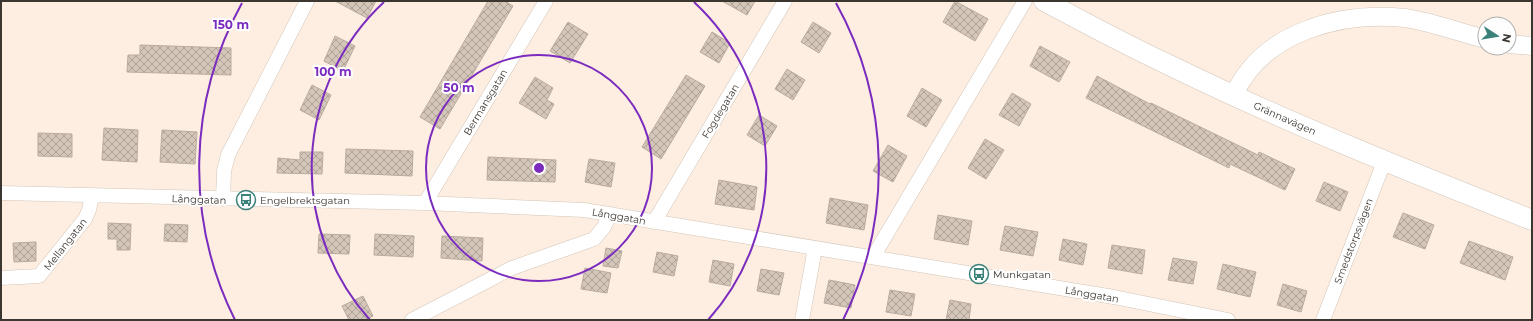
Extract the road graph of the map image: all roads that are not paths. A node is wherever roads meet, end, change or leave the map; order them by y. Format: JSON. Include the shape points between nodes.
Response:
{"nodes":[{"id":1,"x":307,"y":1,"type":"edge"},
{"id":2,"x":546,"y":1,"type":"edge"},
{"id":3,"x":785,"y":1,"type":"edge"},
{"id":4,"x":1025,"y":1,"type":"edge"},
{"id":5,"x":1044,"y":1,"type":"edge"},
{"id":6,"x":1477,"y":37,"type":"edge"},
{"id":7,"x":1517,"y":45,"type":"edge"},
{"id":8,"x":1532,"y":46,"type":"edge"},
{"id":9,"x":1234,"y":95,"type":"junction"},
{"id":10,"x":1384,"y":162,"type":"junction"},
{"id":11,"x":1,"y":193,"type":"edge"},
{"id":12,"x":92,"y":196,"type":"junction"},
{"id":13,"x":223,"y":199,"type":"junction"},
{"id":14,"x":425,"y":203,"type":"junction"},
{"id":15,"x":610,"y":214,"type":"junction"},
{"id":16,"x":1532,"y":220,"type":"edge"},
{"id":17,"x":654,"y":222,"type":"junction"},
{"id":18,"x":815,"y":248,"type":"junction"},
{"id":19,"x":873,"y":257,"type":"junction"},
{"id":20,"x":1,"y":278,"type":"edge"},
{"id":21,"x":412,"y":320,"type":"edge"},
{"id":22,"x":802,"y":320,"type":"edge"},
{"id":23,"x":1228,"y":320,"type":"edge"},
{"id":24,"x":1323,"y":320,"type":"edge"}],
"edges":[{"from":1,"to":13,"type":"street","via":[[228,155],[224,171]]},
{"from":2,"to":14,"type":"street","name":"Bermansgatan"},
{"from":3,"to":17,"type":"street","name":"Fogdegatan"},
{"from":4,"to":19,"type":"street"},
{"from":5,"to":9,"type":"main road","name":"Grännavägen","via":[[1164,63]]},
{"from":6,"to":9,"type":"street","via":[[1407,19],[1346,19],[1313,28],[1282,41],[1258,59],[1241,80]]},
{"from":7,"to":8,"type":"street"},
{"from":9,"to":10,"type":"main road","name":"Grännavägen"},
{"from":10,"to":16,"type":"main road","name":"Grännavägen"},
{"from":10,"to":24,"type":"street","name":"Smedstorpsvägen"},
{"from":11,"to":12,"type":"street","name":"Långgatan"},
{"from":12,"to":13,"type":"street","name":"Långgatan"},
{"from":12,"to":20,"type":"street","name":"Mellangatan","via":[[86,218],[39,276]]},
{"from":13,"to":14,"type":"street","name":"Långgatan"},
{"from":14,"to":15,"type":"street","name":"Långgatan","via":[[584,210]]},
{"from":15,"to":17,"type":"street","name":"Långgatan"},
{"from":15,"to":21,"type":"street","via":[[594,239],[512,268]]},
{"from":17,"to":18,"type":"street","name":"Långgatan"},
{"from":18,"to":19,"type":"street","name":"Långgatan"},
{"from":18,"to":22,"type":"street"},
{"from":19,"to":23,"type":"street","name":"Långgatan","via":[[1141,302]]}]}
